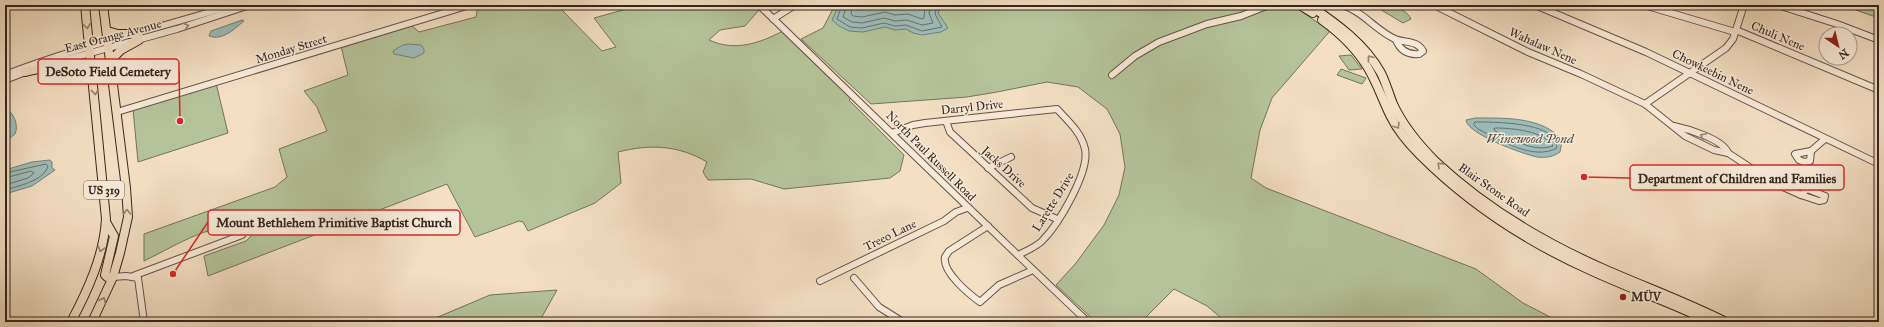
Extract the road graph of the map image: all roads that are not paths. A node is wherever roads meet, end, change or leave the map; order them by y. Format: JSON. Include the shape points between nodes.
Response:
{"nodes":[{"id":1,"x":85,"y":5,"type":"edge"},
{"id":2,"x":103,"y":5,"type":"edge"},
{"id":3,"x":233,"y":5,"type":"edge"},
{"id":4,"x":250,"y":5,"type":"edge"},
{"id":5,"x":470,"y":5,"type":"edge"},
{"id":6,"x":759,"y":5,"type":"edge"},
{"id":7,"x":795,"y":5,"type":"edge"},
{"id":8,"x":1269,"y":5,"type":"edge"},
{"id":9,"x":1300,"y":5,"type":"edge"},
{"id":10,"x":1309,"y":5,"type":"edge"},
{"id":11,"x":1342,"y":5,"type":"edge"},
{"id":12,"x":1434,"y":5,"type":"edge"},
{"id":13,"x":1535,"y":5,"type":"edge"},
{"id":14,"x":1644,"y":5,"type":"edge"},
{"id":15,"x":1744,"y":5,"type":"edge"},
{"id":16,"x":1778,"y":5,"type":"edge"},
{"id":17,"x":773,"y":19,"type":"junction"},
{"id":18,"x":107,"y":31,"type":"junction"},
{"id":19,"x":1735,"y":31,"type":"junction"},
{"id":20,"x":139,"y":37,"type":"junction"},
{"id":21,"x":1396,"y":40,"type":"junction"},
{"id":22,"x":1879,"y":40,"type":"edge"},
{"id":23,"x":108,"y":45,"type":"junction"},
{"id":24,"x":91,"y":50,"type":"junction"},
{"id":25,"x":110,"y":61,"type":"junction"},
{"id":26,"x":92,"y":69,"type":"junction"},
{"id":27,"x":25,"y":72,"type":"junction"},
{"id":28,"x":1689,"y":73,"type":"junction"},
{"id":29,"x":1372,"y":74,"type":"junction"},
{"id":30,"x":1381,"y":74,"type":"junction"},
{"id":31,"x":5,"y":75,"type":"edge"},
{"id":32,"x":1112,"y":75,"type":"dead end"},
{"id":33,"x":5,"y":80,"type":"edge"},
{"id":34,"x":1879,"y":90,"type":"edge"},
{"id":35,"x":1645,"y":104,"type":"junction"},
{"id":36,"x":1057,"y":109,"type":"joint"},
{"id":37,"x":117,"y":112,"type":"junction"},
{"id":38,"x":946,"y":121,"type":"junction"},
{"id":39,"x":892,"y":132,"type":"junction"},
{"id":40,"x":1406,"y":139,"type":"junction"},
{"id":41,"x":1415,"y":139,"type":"junction"},
{"id":42,"x":1825,"y":139,"type":"junction"},
{"id":43,"x":1811,"y":151,"type":"dead end"},
{"id":44,"x":1011,"y":158,"type":"dead end"},
{"id":45,"x":1879,"y":164,"type":"edge"},
{"id":46,"x":988,"y":168,"type":"junction"},
{"id":47,"x":1467,"y":192,"type":"junction"},
{"id":48,"x":1801,"y":195,"type":"dead end"},
{"id":49,"x":968,"y":208,"type":"junction"},
{"id":50,"x":1057,"y":219,"type":"junction"},
{"id":51,"x":106,"y":222,"type":"junction"},
{"id":52,"x":988,"y":226,"type":"junction"},
{"id":53,"x":242,"y":235,"type":"dead end"},
{"id":54,"x":1018,"y":255,"type":"junction"},
{"id":55,"x":1033,"y":270,"type":"junction"},
{"id":56,"x":133,"y":276,"type":"junction"},
{"id":57,"x":113,"y":277,"type":"junction"},
{"id":58,"x":854,"y":278,"type":"dead end"},
{"id":59,"x":820,"y":281,"type":"dead end"},
{"id":60,"x":1694,"y":310,"type":"junction"},
{"id":61,"x":71,"y":322,"type":"edge"},
{"id":62,"x":92,"y":322,"type":"edge"},
{"id":63,"x":144,"y":322,"type":"edge"},
{"id":64,"x":903,"y":322,"type":"edge"},
{"id":65,"x":1088,"y":322,"type":"edge"},
{"id":66,"x":1711,"y":322,"type":"edge"},
{"id":67,"x":1726,"y":322,"type":"edge"}],
"edges":[{"from":1,"to":24,"type":"main road","number":"US 319","one_way":true},
{"from":2,"to":18,"type":"main road","number":"US 319"},
{"from":3,"to":20,"type":"street","name":"East Orange Avenue"},
{"from":20,"to":4,"type":"street","name":"East Orange Avenue","one_way":true},
{"from":5,"to":37,"type":"street","name":"Monday Street"},
{"from":6,"to":17,"type":"street","name":"North Paul Russell Road"},
{"from":7,"to":17,"type":"street"},
{"from":8,"to":32,"type":"street","via":[[1159,42],[1135,56]]},
{"from":9,"to":29,"type":"main road","name":"Blair Stone Road","via":[[1328,24],[1348,42]]},
{"from":30,"to":10,"type":"main road","name":"Blair Stone Road","one_way":true,"via":[[1351,36]]},
{"from":11,"to":21,"type":"street","via":[[1362,14]]},
{"from":12,"to":35,"type":"street","name":"Wahalaw Nene","via":[[1528,52]]},
{"from":13,"to":28,"type":"street","name":"Chowkeebin Nene","via":[[1630,44]]},
{"from":14,"to":19,"type":"street","name":"Chuli Nene"},
{"from":15,"to":19,"type":"street"},
{"from":16,"to":22,"type":"street"},
{"from":17,"to":39,"type":"street","name":"North Paul Russell Road"},
{"from":18,"to":20,"type":"main road"},
{"from":18,"to":23,"type":"main road","number":"US 319"},
{"from":19,"to":28,"type":"street","via":[[1726,48]]},
{"from":19,"to":34,"type":"street","name":"Chuli Nene"},
{"from":20,"to":23,"type":"street","name":"East Orange Avenue"},
{"from":20,"to":25,"type":"main road"},
{"from":21,"to":21,"type":"street","via":[[1416,44],[1423,51],[1419,54],[1410,54],[1400,47]]},
{"from":23,"to":24,"type":"street","name":"East Orange Avenue"},
{"from":23,"to":25,"type":"main road","number":"US 319"},
{"from":24,"to":26,"type":"main road","number":"US 319"},
{"from":24,"to":27,"type":"street","name":"East Orange Avenue"},
{"from":24,"to":31,"type":"street","name":"East Orange Avenue","via":[[40,62]]},
{"from":25,"to":37,"type":"main road","number":"US 319"},
{"from":26,"to":27,"type":"main road","via":[[81,64],[67,64]]},
{"from":26,"to":51,"type":"main road","number":"US 319","one_way":true},
{"from":27,"to":33,"type":"street","name":"East Orange Avenue"},
{"from":28,"to":35,"type":"street"},
{"from":28,"to":42,"type":"street","name":"Chowkeebin Nene"},
{"from":29,"to":30,"type":"main road"},
{"from":29,"to":40,"type":"main road","name":"Blair Stone Road","one_way":true,"via":[[1388,112]]},
{"from":30,"to":41,"type":"main road","name":"Blair Stone Road","via":[[1396,109]]},
{"from":35,"to":48,"type":"street","name":"Wahalaw Nene","via":[[1685,136],[1714,150],[1728,153],[1774,183]]},
{"from":36,"to":38,"type":"street","name":"Darryl Drive"},
{"from":36,"to":50,"type":"street","name":"Larette Drive","via":[[1079,134],[1086,158],[1082,178]]},
{"from":57,"to":37,"type":"main road","number":"US 319","one_way":true,"via":[[128,217]]},
{"from":38,"to":39,"type":"street","name":"Darryl Drive","via":[[913,125]]},
{"from":38,"to":46,"type":"street","name":"Jacks Drive","via":[[950,132]]},
{"from":39,"to":49,"type":"street","name":"North Paul Russell Road"},
{"from":40,"to":41,"type":"main road"},
{"from":40,"to":47,"type":"main road","name":"Blair Stone Road","via":[[1440,175]]},
{"from":47,"to":41,"type":"main road","name":"Blair Stone Road","one_way":true},
{"from":42,"to":43,"type":"street"},
{"from":42,"to":45,"type":"street","name":"Chowkeebin Nene"},
{"from":44,"to":46,"type":"street"},
{"from":46,"to":50,"type":"street","name":"Jacks Drive","via":[[1032,208]]},
{"from":47,"to":60,"type":"main road","name":"Blair Stone Road","via":[[1591,271]]},
{"from":49,"to":52,"type":"street","name":"North Paul Russell Road"},
{"from":49,"to":59,"type":"street","name":"Treeo Lane"},
{"from":50,"to":54,"type":"street","name":"Larette Drive","via":[[1041,242]]},
{"from":51,"to":57,"type":"main road","via":[[114,236],[105,275]]},
{"from":51,"to":61,"type":"main road","number":"US 319","one_way":true,"via":[[102,247],[90,283]]},
{"from":52,"to":54,"type":"street","name":"North Paul Russell Road"},
{"from":52,"to":55,"type":"street","via":[[945,256],[944,263],[947,269],[969,294],[980,302],[1000,285]]},
{"from":53,"to":56,"type":"street"},
{"from":54,"to":55,"type":"street","name":"North Paul Russell Road"},
{"from":55,"to":65,"type":"street","name":"North Paul Russell Road"},
{"from":56,"to":57,"type":"street"},
{"from":56,"to":63,"type":"street","via":[[139,280]]},
{"from":62,"to":57,"type":"main road","number":"US 319","one_way":true},
{"from":58,"to":64,"type":"street","via":[[879,307]]},
{"from":60,"to":66,"type":"main road","name":"Blair Stone Road"},
{"from":60,"to":67,"type":"main road","name":"Blair Stone Road"}]}
